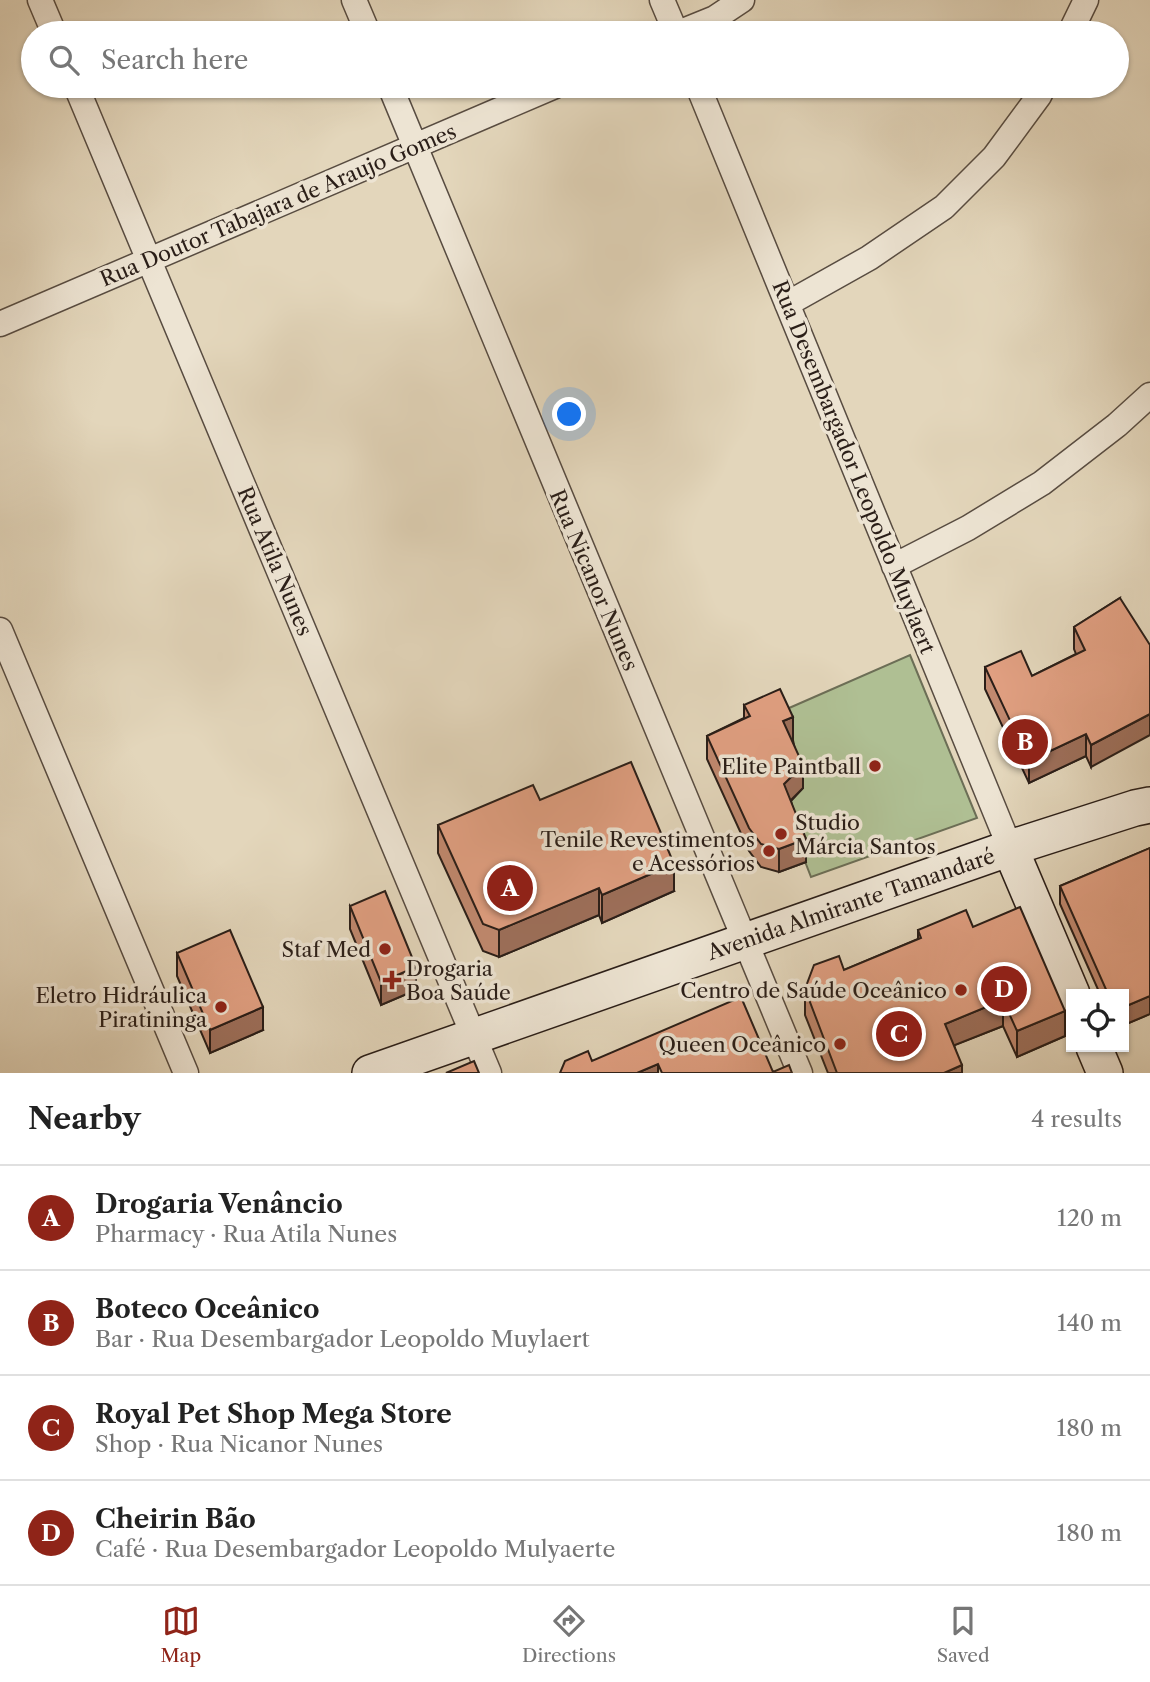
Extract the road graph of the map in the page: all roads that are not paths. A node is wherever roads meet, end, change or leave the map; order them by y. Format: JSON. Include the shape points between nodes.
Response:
{"nodes":[{"id":1,"x":40,"y":0,"type":"edge"},
{"id":2,"x":354,"y":0,"type":"edge"},
{"id":3,"x":662,"y":0,"type":"edge"},
{"id":4,"x":742,"y":0,"type":"edge"},
{"id":5,"x":1086,"y":0,"type":"edge"},
{"id":6,"x":49,"y":21,"type":"edge"},
{"id":7,"x":363,"y":21,"type":"edge"},
{"id":8,"x":672,"y":21,"type":"edge"},
{"id":9,"x":707,"y":21,"type":"edge"},
{"id":10,"x":1076,"y":21,"type":"edge"},
{"id":11,"x":81,"y":98,"type":"edge"},
{"id":12,"x":395,"y":98,"type":"edge"},
{"id":13,"x":527,"y":98,"type":"edge"},
{"id":14,"x":703,"y":98,"type":"edge"},
{"id":15,"x":1038,"y":98,"type":"edge"},
{"id":16,"x":415,"y":146,"type":"junction"},
{"id":17,"x":149,"y":260,"type":"junction"},
{"id":18,"x":787,"y":304,"type":"junction"},
{"id":19,"x":0,"y":324,"type":"edge"},
{"id":20,"x":1150,"y":395,"type":"edge"},
{"id":21,"x":894,"y":566,"type":"junction"},
{"id":22,"x":0,"y":630,"type":"edge"},
{"id":23,"x":1145,"y":803,"type":"edge"},
{"id":24,"x":1010,"y":848,"type":"junction"},
{"id":25,"x":745,"y":942,"type":"junction"},
{"id":26,"x":1070,"y":989,"type":"edge"},
{"id":27,"x":474,"y":1037,"type":"junction"},
{"id":28,"x":1096,"y":1052,"type":"edge"},
{"id":29,"x":186,"y":1073,"type":"edge"},
{"id":30,"x":370,"y":1073,"type":"edge"},
{"id":31,"x":489,"y":1073,"type":"edge"},
{"id":32,"x":800,"y":1073,"type":"edge"},
{"id":33,"x":1105,"y":1073,"type":"edge"}],
"edges":[{"from":1,"to":6,"type":"street"},
{"from":2,"to":7,"type":"street"},
{"from":3,"to":8,"type":"street"},
{"from":4,"to":9,"type":"street"},
{"from":5,"to":10,"type":"street"},
{"from":11,"to":17,"type":"street","name":"Rua Atila Nunes"},
{"from":12,"to":16,"type":"street","name":"Rua Nicanor Nunes"},
{"from":13,"to":16,"type":"street","name":"Rua Doutor Tabajara de Araujo Gomes"},
{"from":14,"to":18,"type":"street","name":"Rua Desembargador Leopoldo Muylaert"},
{"from":15,"to":18,"type":"street","via":[[994,156],[944,207],[869,258]]},
{"from":16,"to":17,"type":"street","name":"Rua Doutor Tabajara de Araujo Gomes"},
{"from":16,"to":25,"type":"street","name":"Rua Nicanor Nunes"},
{"from":17,"to":19,"type":"street","name":"Rua Doutor Tabajara de Araujo Gomes"},
{"from":17,"to":27,"type":"street","name":"Rua Atila Nunes"},
{"from":18,"to":21,"type":"street","name":"Rua Desembargador Leopoldo Muylaert"},
{"from":20,"to":21,"type":"street","via":[[1042,483]]},
{"from":21,"to":24,"type":"street","name":"Rua Desembargador Leopoldo Muylaert"},
{"from":22,"to":29,"type":"street"},
{"from":23,"to":24,"type":"street","name":"Avenida Almirante Tamandaré"},
{"from":24,"to":25,"type":"street","name":"Avenida Almirante Tamandaré"},
{"from":24,"to":26,"type":"street"},
{"from":25,"to":27,"type":"street","name":"Avenida Almirante Tamandaré"},
{"from":25,"to":32,"type":"street","name":"Rua Nicanor Nunes"},
{"from":27,"to":30,"type":"street","name":"Avenida Almirante Tamandaré"},
{"from":27,"to":31,"type":"street"},
{"from":28,"to":33,"type":"street"}]}
